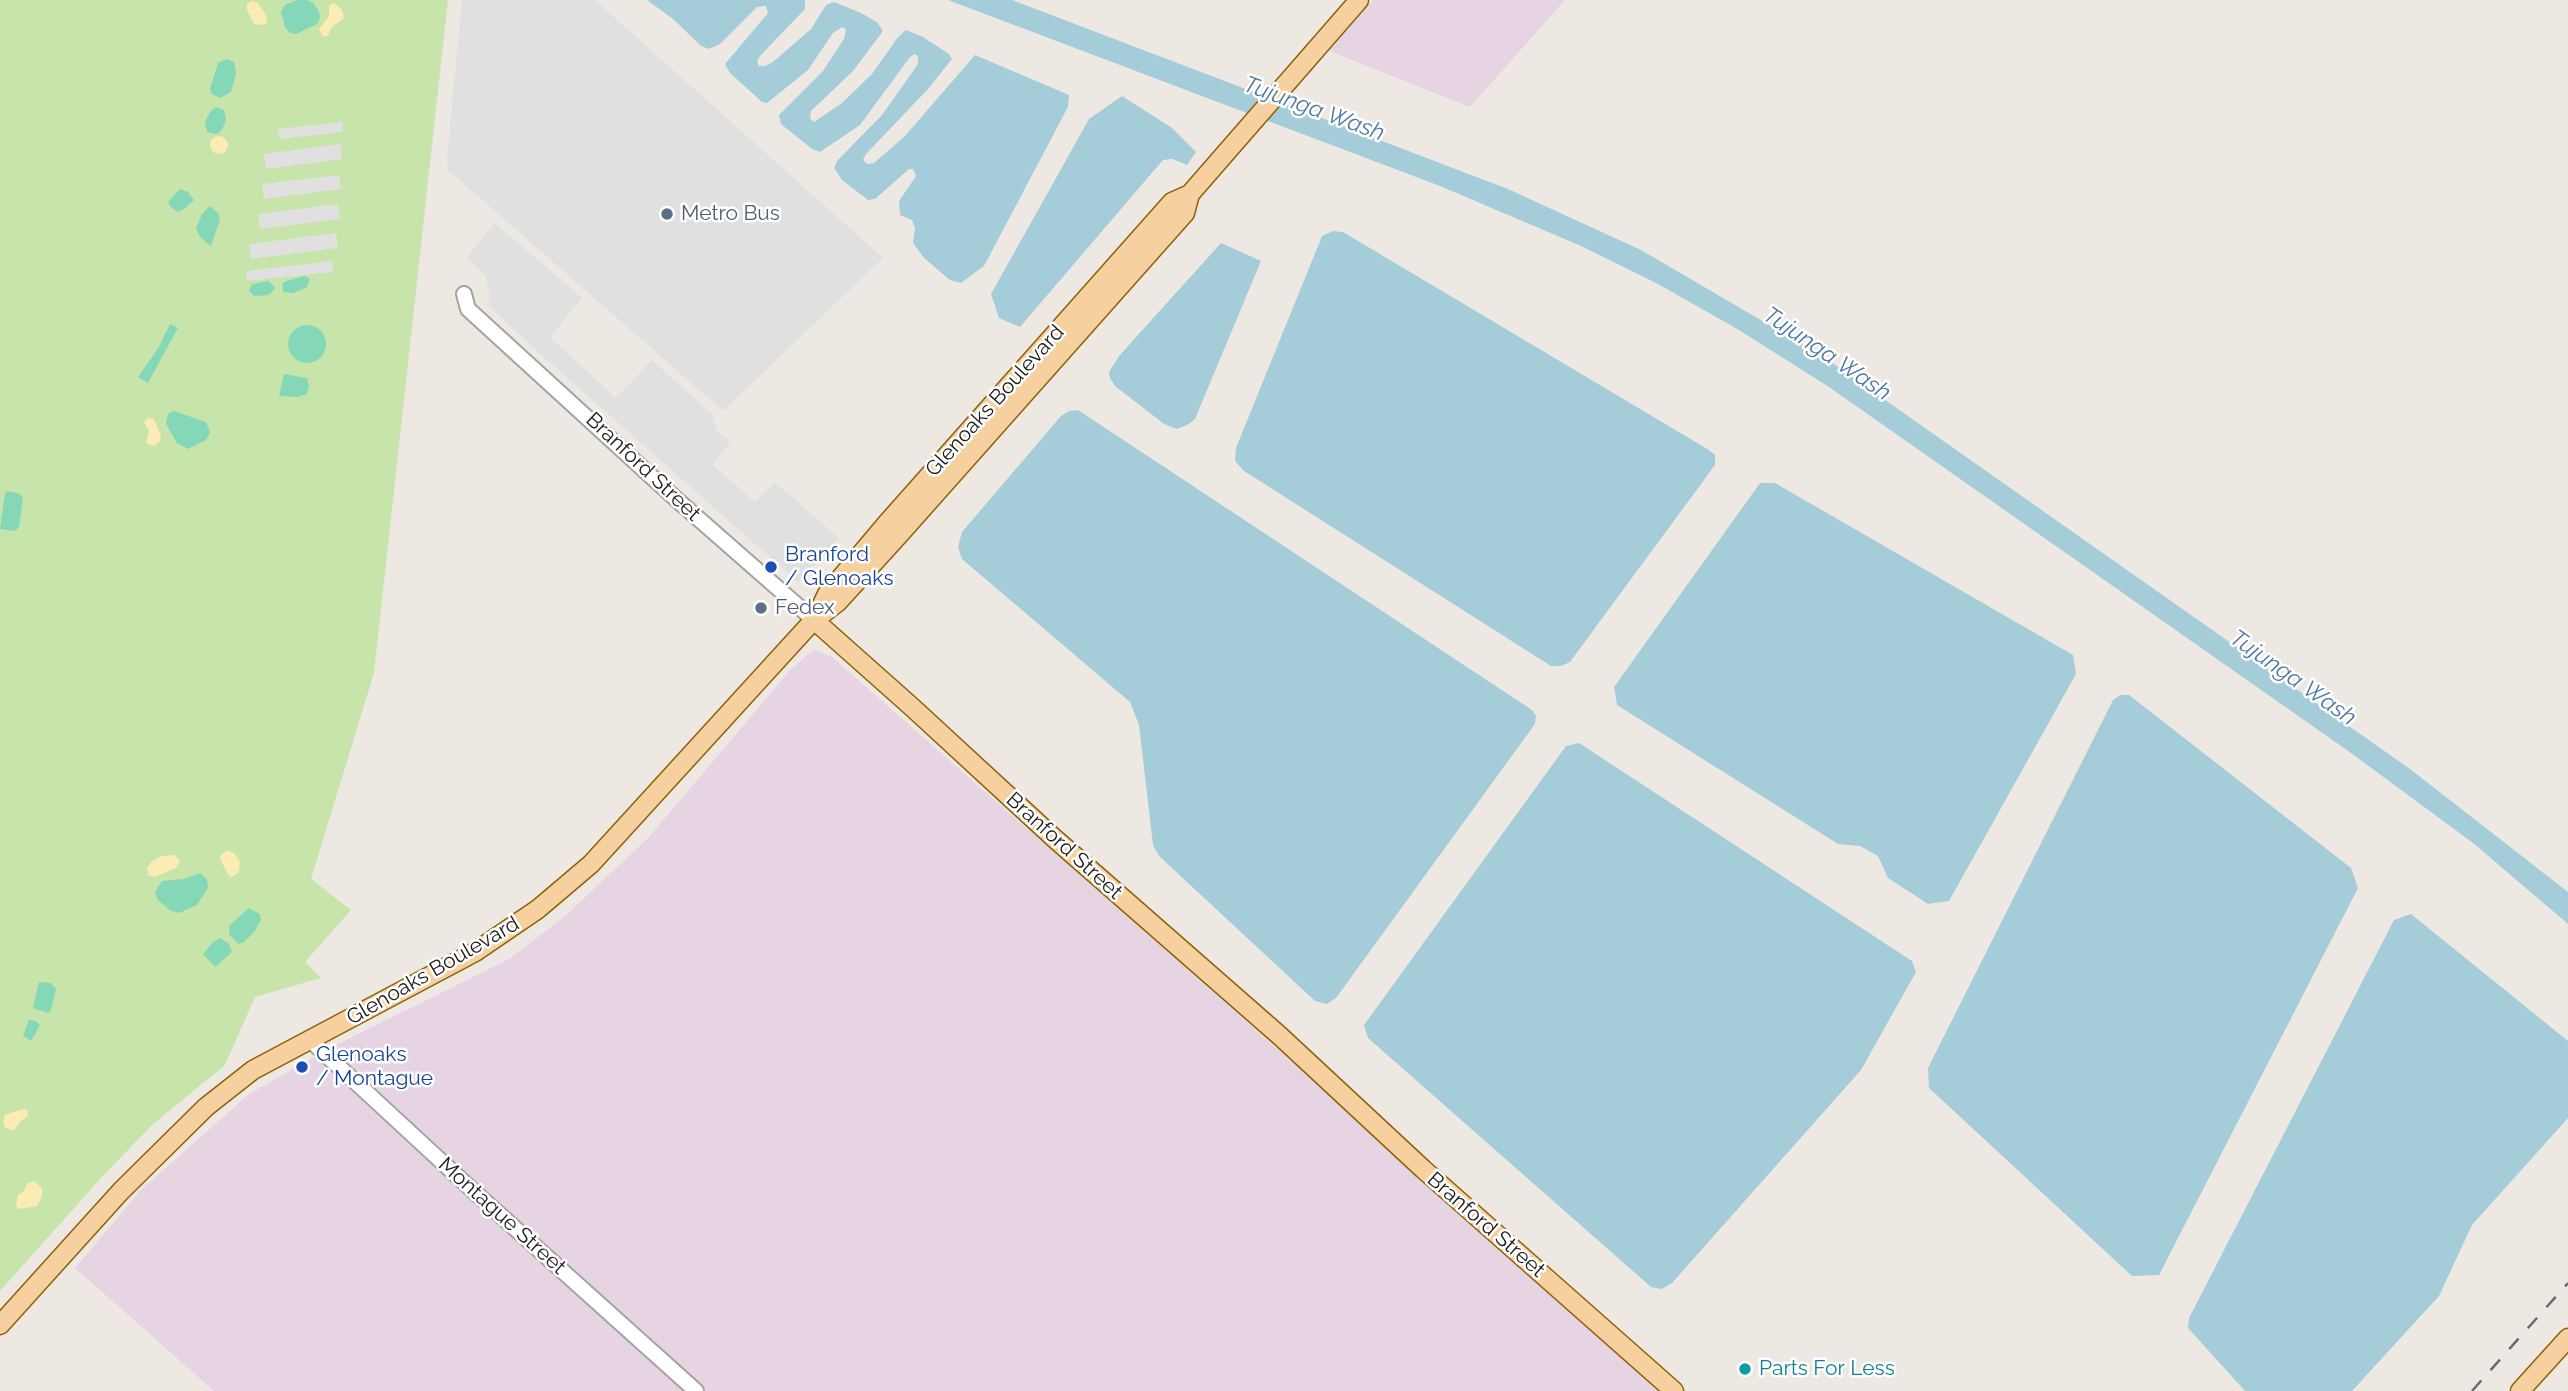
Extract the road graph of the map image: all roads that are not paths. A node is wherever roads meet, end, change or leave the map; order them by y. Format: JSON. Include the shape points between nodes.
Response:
{"nodes":[{"id":1,"x":1359,"y":0,"type":"edge"},
{"id":2,"x":464,"y":294,"type":"dead end"},
{"id":3,"x":814,"y":620,"type":"junction"},
{"id":4,"x":310,"y":1040,"type":"junction"},
{"id":5,"x":0,"y":1325,"type":"edge"},
{"id":6,"x":2568,"y":1338,"type":"edge"},
{"id":7,"x":696,"y":1391,"type":"edge"},
{"id":8,"x":1674,"y":1391,"type":"edge"},
{"id":9,"x":2520,"y":1391,"type":"edge"}],
"edges":[{"from":1,"to":3,"type":"main road","name":"Glenoaks Boulevard","via":[[1190,194],[1172,202],[1024,381],[827,594]]},
{"from":2,"to":3,"type":"street","name":"Branford Street","via":[[468,309]]},
{"from":3,"to":4,"type":"main road","name":"Glenoaks Boulevard","via":[[591,864],[560,892],[475,952]]},
{"from":3,"to":8,"type":"main road","name":"Branford Street"},
{"from":4,"to":5,"type":"main road","name":"Glenoaks Boulevard","via":[[254,1070],[206,1107],[121,1191]]},
{"from":4,"to":7,"type":"street","name":"Montague Street"},
{"from":6,"to":9,"type":"main road"}]}
